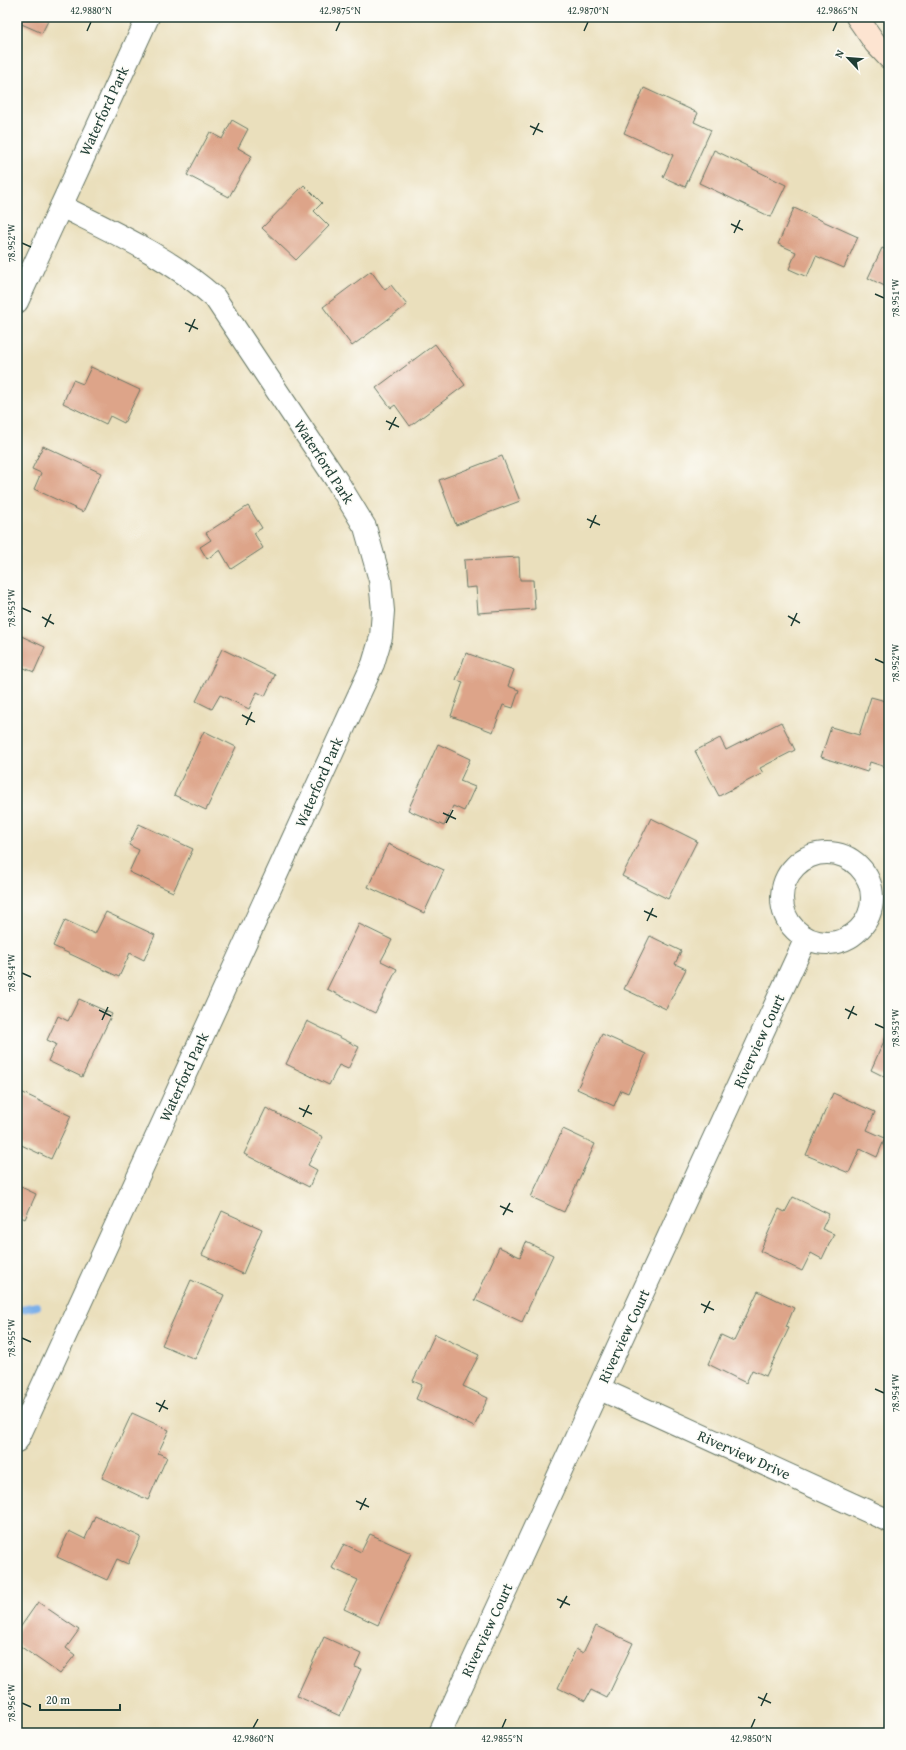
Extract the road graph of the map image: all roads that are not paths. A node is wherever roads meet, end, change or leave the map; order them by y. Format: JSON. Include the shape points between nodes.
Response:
{"nodes":[{"id":1,"x":148,"y":17,"type":"edge"},
{"id":2,"x":857,"y":17,"type":"edge"},
{"id":3,"x":889,"y":58,"type":"edge"},
{"id":4,"x":61,"y":206,"type":"junction"},
{"id":5,"x":17,"y":302,"type":"edge"},
{"id":6,"x":806,"y":938,"type":"junction"},
{"id":7,"x":600,"y":1389,"type":"junction"},
{"id":8,"x":17,"y":1441,"type":"edge"},
{"id":9,"x":889,"y":1521,"type":"edge"},
{"id":10,"x":440,"y":1733,"type":"edge"}],
"edges":[{"from":1,"to":4,"type":"street","name":"Waterford Park"},
{"from":2,"to":3,"type":"main road"},
{"from":4,"to":5,"type":"street","name":"Waterford Park"},
{"from":4,"to":8,"type":"street","name":"Waterford Park","via":[[158,255],[193,278],[215,298],[365,526],[380,580],[383,611],[381,637],[373,664]]},
{"from":6,"to":6,"type":"street","via":[[821,943],[848,938],[862,926],[870,912],[871,892],[867,877],[859,866],[846,857],[832,853],[804,858],[792,869],[784,883],[782,899],[786,918]]},
{"from":6,"to":7,"type":"street","name":"Riverview Court"},
{"from":7,"to":9,"type":"street","name":"Riverview Drive"},
{"from":7,"to":10,"type":"street","name":"Riverview Court"}]}
